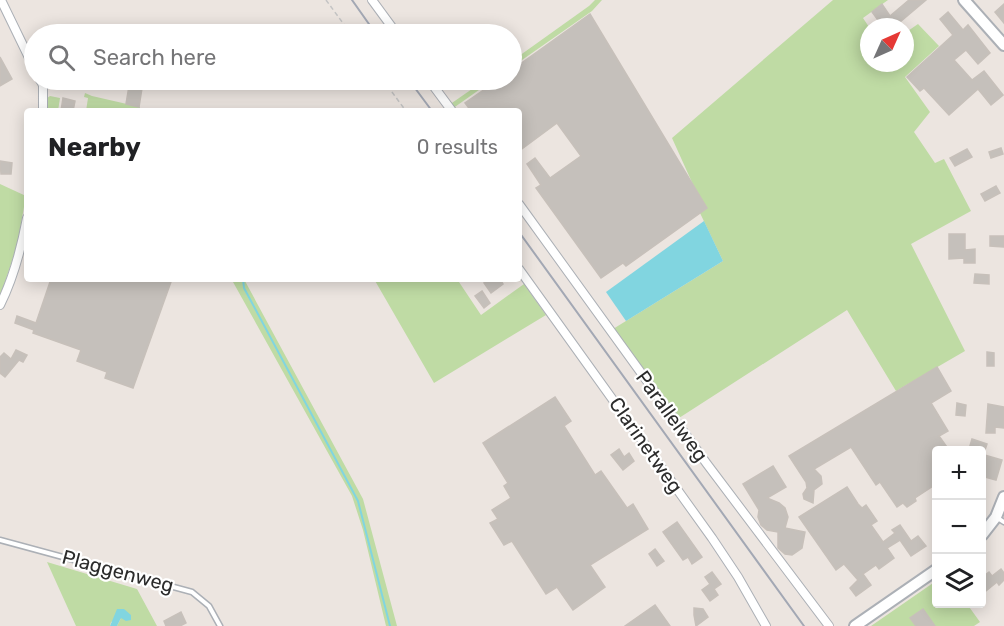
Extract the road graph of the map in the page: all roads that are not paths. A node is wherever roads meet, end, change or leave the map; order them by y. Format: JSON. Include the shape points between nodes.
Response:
{"nodes":[{"id":1,"x":2,"y":0,"type":"edge"},
{"id":2,"x":372,"y":0,"type":"edge"},
{"id":3,"x":964,"y":0,"type":"edge"},
{"id":4,"x":390,"y":24,"type":"edge"},
{"id":5,"x":1004,"y":45,"type":"edge"},
{"id":6,"x":24,"y":47,"type":"edge"},
{"id":7,"x":42,"y":90,"type":"edge"},
{"id":8,"x":436,"y":90,"type":"edge"},
{"id":9,"x":43,"y":108,"type":"edge"},
{"id":10,"x":450,"y":108,"type":"edge"},
{"id":11,"x":522,"y":208,"type":"edge"},
{"id":12,"x":24,"y":236,"type":"edge"},
{"id":13,"x":522,"y":273,"type":"edge"},
{"id":14,"x":0,"y":305,"type":"edge"},
{"id":15,"x":1004,"y":497,"type":"edge"},
{"id":16,"x":1000,"y":520,"type":"edge"},
{"id":17,"x":986,"y":531,"type":"edge"},
{"id":18,"x":0,"y":540,"type":"edge"},
{"id":19,"x":932,"y":573,"type":"edge"},
{"id":20,"x":220,"y":626,"type":"edge"},
{"id":21,"x":766,"y":626,"type":"edge"},
{"id":22,"x":829,"y":626,"type":"edge"},
{"id":23,"x":855,"y":626,"type":"edge"}],
"edges":[{"from":1,"to":6,"type":"street"},
{"from":2,"to":4,"type":"street"},
{"from":3,"to":5,"type":"street"},
{"from":7,"to":9,"type":"street"},
{"from":8,"to":10,"type":"street"},
{"from":11,"to":22,"type":"street","name":"Parallelweg"},
{"from":12,"to":14,"type":"street"},
{"from":13,"to":21,"type":"street","name":"Clarinetweg","via":[[712,538]]},
{"from":15,"to":16,"type":"street"},
{"from":16,"to":17,"type":"street"},
{"from":18,"to":20,"type":"lane","name":"Plaggenweg","via":[[192,592],[209,606]]},
{"from":19,"to":23,"type":"street"}]}
